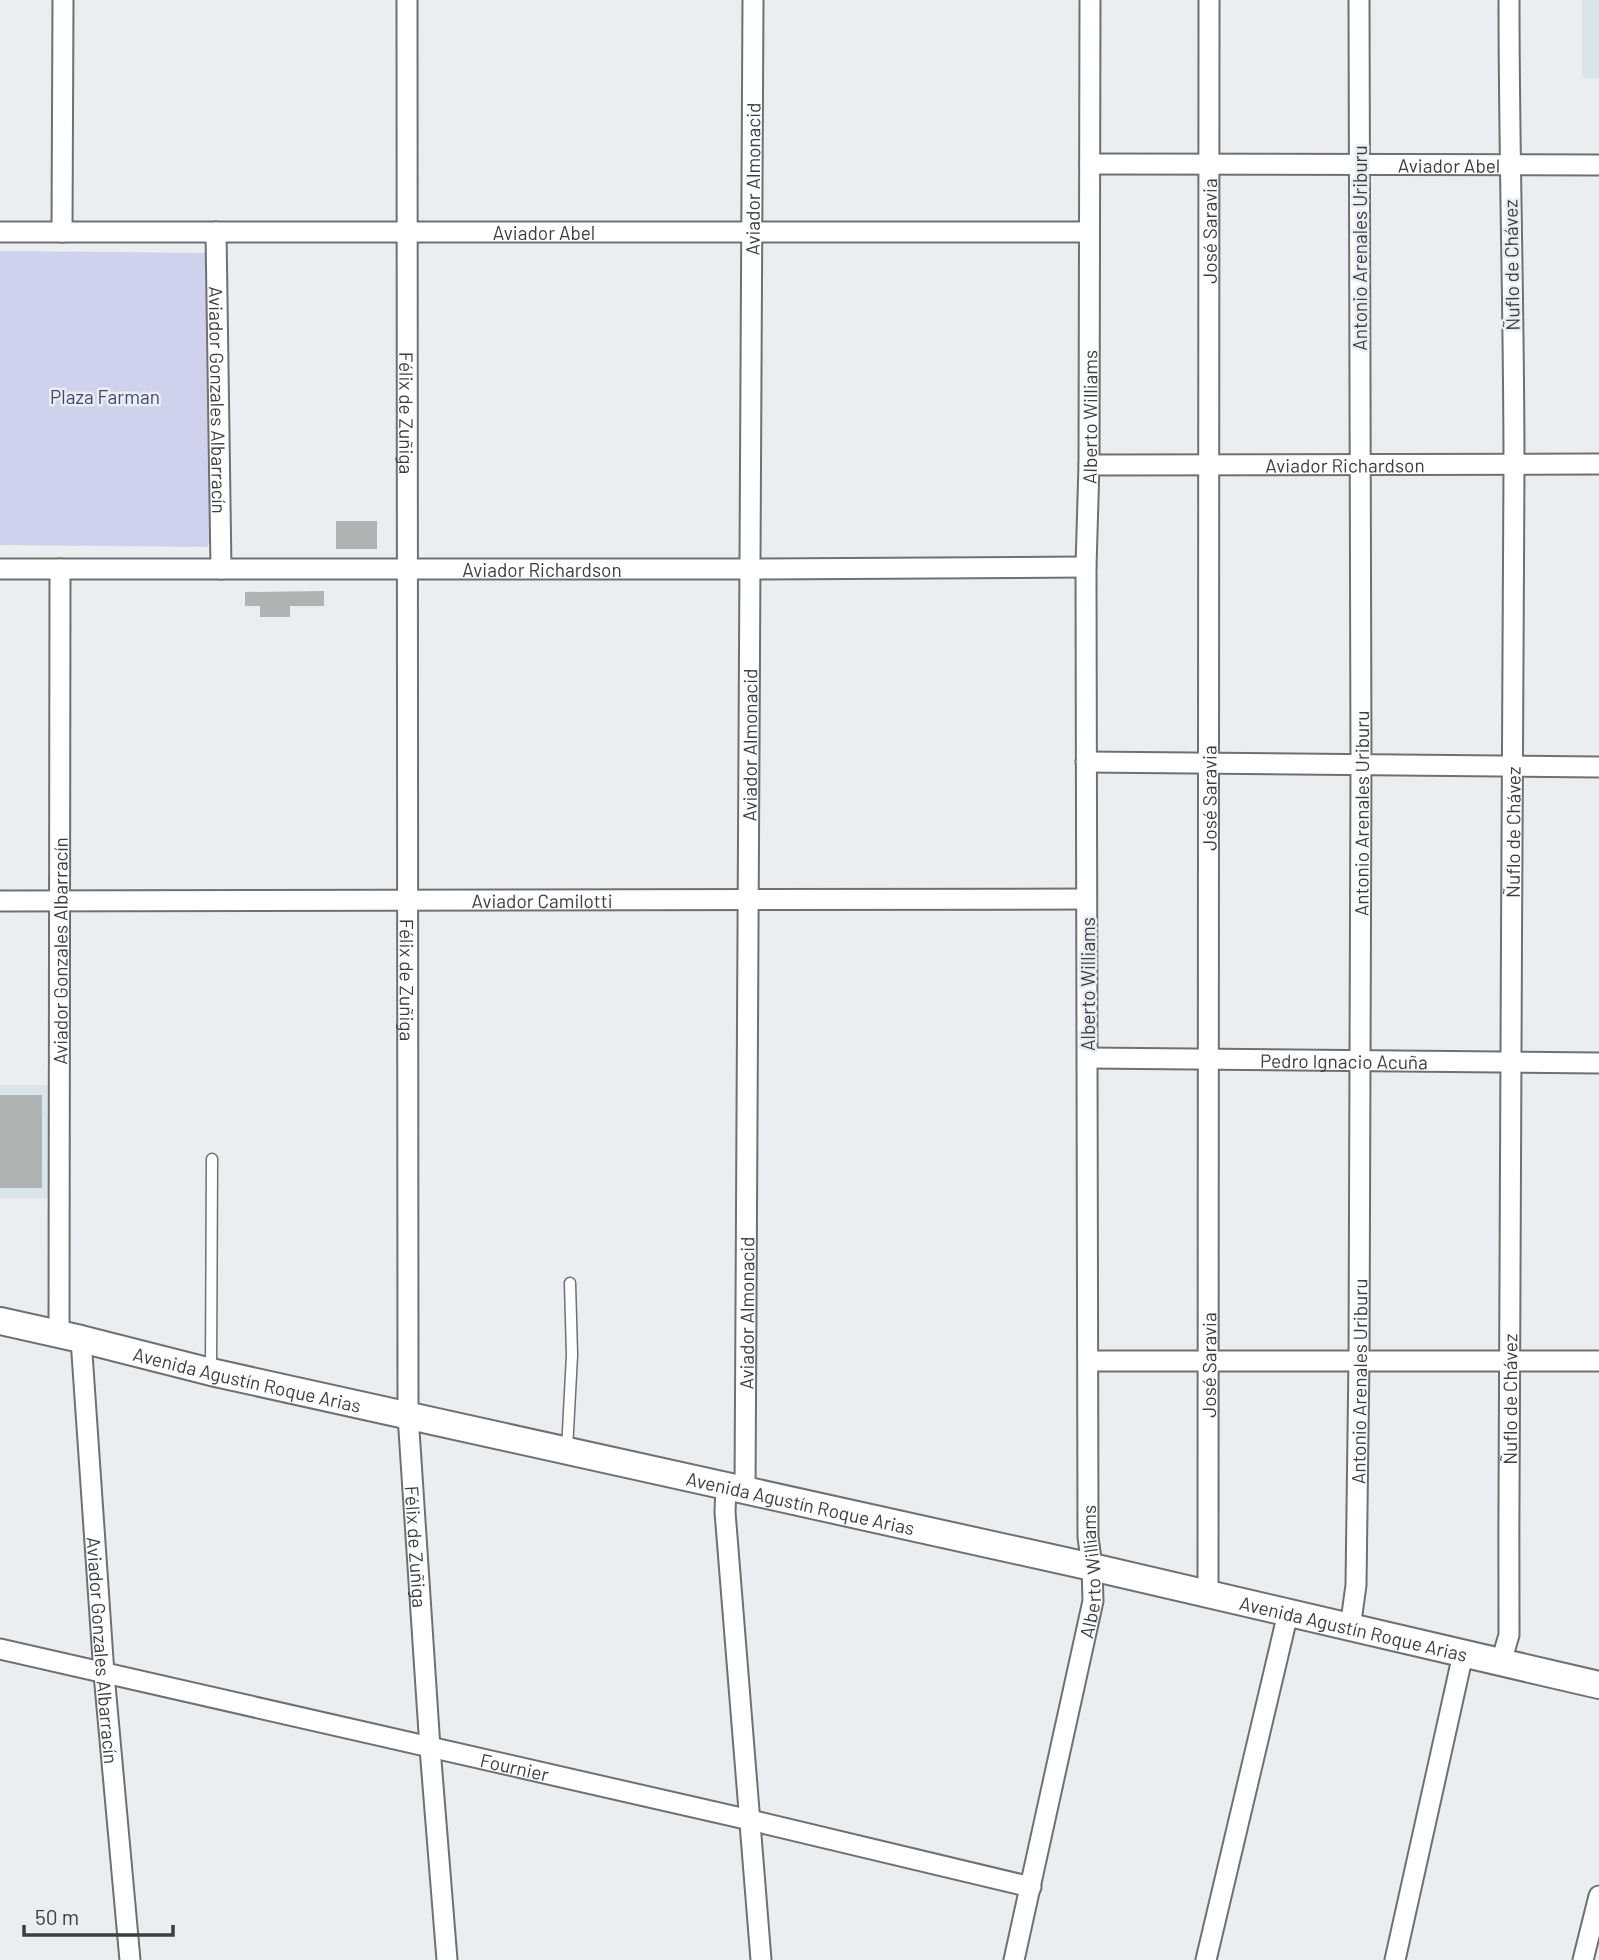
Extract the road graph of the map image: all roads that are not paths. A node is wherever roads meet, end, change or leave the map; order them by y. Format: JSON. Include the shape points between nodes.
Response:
{"nodes":[{"id":1,"x":63,"y":0,"type":"edge"},
{"id":2,"x":408,"y":0,"type":"edge"},
{"id":3,"x":753,"y":0,"type":"edge"},
{"id":4,"x":1090,"y":0,"type":"edge"},
{"id":5,"x":1209,"y":0,"type":"edge"},
{"id":6,"x":1359,"y":0,"type":"edge"},
{"id":7,"x":1508,"y":0,"type":"edge"},
{"id":8,"x":1209,"y":163,"type":"junction"},
{"id":9,"x":1359,"y":163,"type":"junction"},
{"id":10,"x":1090,"y":164,"type":"junction"},
{"id":11,"x":1509,"y":164,"type":"junction"},
{"id":12,"x":1599,"y":164,"type":"edge"},
{"id":13,"x":0,"y":232,"type":"edge"},
{"id":14,"x":62,"y":232,"type":"junction"},
{"id":15,"x":216,"y":232,"type":"junction"},
{"id":16,"x":753,"y":232,"type":"junction"},
{"id":17,"x":1090,"y":232,"type":"junction"},
{"id":18,"x":408,"y":233,"type":"junction"},
{"id":19,"x":1360,"y":464,"type":"junction"},
{"id":20,"x":1514,"y":464,"type":"junction"},
{"id":21,"x":1599,"y":464,"type":"edge"},
{"id":22,"x":1090,"y":465,"type":"junction"},
{"id":23,"x":1209,"y":465,"type":"junction"},
{"id":24,"x":1086,"y":566,"type":"junction"},
{"id":25,"x":0,"y":569,"type":"edge"},
{"id":26,"x":60,"y":569,"type":"junction"},
{"id":27,"x":220,"y":569,"type":"junction"},
{"id":28,"x":408,"y":569,"type":"junction"},
{"id":29,"x":749,"y":569,"type":"junction"},
{"id":30,"x":1086,"y":762,"type":"junction"},
{"id":31,"x":1209,"y":763,"type":"junction"},
{"id":32,"x":1361,"y":765,"type":"junction"},
{"id":33,"x":1511,"y":766,"type":"junction"},
{"id":34,"x":1599,"y":767,"type":"edge"},
{"id":35,"x":1086,"y":899,"type":"junction"},
{"id":36,"x":407,"y":900,"type":"junction"},
{"id":37,"x":0,"y":901,"type":"edge"},
{"id":38,"x":59,"y":901,"type":"junction"},
{"id":39,"x":750,"y":901,"type":"junction"},
{"id":40,"x":1087,"y":1058,"type":"junction"},
{"id":41,"x":1210,"y":1059,"type":"junction"},
{"id":42,"x":1360,"y":1062,"type":"junction"},
{"id":43,"x":1511,"y":1063,"type":"junction"},
{"id":44,"x":1599,"y":1063,"type":"edge"},
{"id":45,"x":212,"y":1158,"type":"dead end"},
{"id":46,"x":570,"y":1283,"type":"dead end"},
{"id":47,"x":0,"y":1321,"type":"edge"},
{"id":48,"x":70,"y":1336,"type":"junction"},
{"id":49,"x":1360,"y":1359,"type":"junction"},
{"id":50,"x":1210,"y":1360,"type":"junction"},
{"id":51,"x":1089,"y":1361,"type":"junction"},
{"id":52,"x":1508,"y":1361,"type":"junction"},
{"id":53,"x":1599,"y":1361,"type":"edge"},
{"id":54,"x":211,"y":1372,"type":"junction"},
{"id":55,"x":408,"y":1415,"type":"junction"},
{"id":56,"x":567,"y":1451,"type":"junction"},
{"id":57,"x":736,"y":1488,"type":"junction"},
{"id":58,"x":1092,"y":1567,"type":"junction"},
{"id":59,"x":1208,"y":1594,"type":"junction"},
{"id":60,"x":1288,"y":1613,"type":"junction"},
{"id":61,"x":1350,"y":1629,"type":"junction"},
{"id":62,"x":0,"y":1649,"type":"edge"},
{"id":63,"x":1463,"y":1654,"type":"junction"},
{"id":64,"x":1501,"y":1662,"type":"junction"},
{"id":65,"x":104,"y":1674,"type":"junction"},
{"id":66,"x":1599,"y":1685,"type":"edge"},
{"id":67,"x":430,"y":1748,"type":"junction"},
{"id":68,"x":750,"y":1820,"type":"junction"},
{"id":69,"x":1031,"y":1888,"type":"junction"},
{"id":70,"x":1599,"y":1896,"type":"edge"},
{"id":71,"x":130,"y":1960,"type":"edge"},
{"id":72,"x":447,"y":1960,"type":"edge"},
{"id":73,"x":761,"y":1960,"type":"edge"},
{"id":74,"x":1014,"y":1960,"type":"edge"},
{"id":75,"x":1206,"y":1960,"type":"edge"},
{"id":76,"x":1395,"y":1960,"type":"edge"},
{"id":77,"x":1583,"y":1960,"type":"edge"}],
"edges":[{"from":1,"to":14,"type":"street"},
{"from":2,"to":18,"type":"street","name":"Félix de Zuñiga"},
{"from":3,"to":16,"type":"street","name":"Aviador Almonacid"},
{"from":4,"to":10,"type":"street","name":"Alberto Williams"},
{"from":5,"to":8,"type":"street","name":"José Saravia"},
{"from":6,"to":9,"type":"street","name":"Antonio Arenales Uriburu"},
{"from":7,"to":11,"type":"street","name":"Ñuflo de Chávez"},
{"from":8,"to":9,"type":"street","name":"Aviador Abel"},
{"from":8,"to":10,"type":"street","name":"Aviador Abel"},
{"from":8,"to":23,"type":"street","name":"José Saravia"},
{"from":9,"to":11,"type":"street","name":"Aviador Abel"},
{"from":9,"to":19,"type":"street","name":"Antonio Arenales Uriburu"},
{"from":10,"to":17,"type":"street","name":"Alberto Williams"},
{"from":11,"to":12,"type":"street","name":"Aviador Abel"},
{"from":11,"to":20,"type":"street","name":"Ñuflo de Chávez"},
{"from":13,"to":14,"type":"street","name":"Aviador Abel"},
{"from":14,"to":15,"type":"street","name":"Aviador Abel"},
{"from":15,"to":18,"type":"street","name":"Aviador Abel"},
{"from":15,"to":27,"type":"street","name":"Aviador Gonzales Albarracín"},
{"from":16,"to":17,"type":"street","name":"Aviador Abel"},
{"from":16,"to":18,"type":"street","name":"Aviador Abel"},
{"from":16,"to":29,"type":"street","name":"Aviador Almonacid"},
{"from":17,"to":22,"type":"street","name":"Alberto Williams"},
{"from":18,"to":28,"type":"street","name":"Félix de Zuñiga"},
{"from":19,"to":20,"type":"street","name":"Aviador Richardson"},
{"from":19,"to":23,"type":"street","name":"Aviador Richardson"},
{"from":19,"to":32,"type":"street","name":"Antonio Arenales Uriburu"},
{"from":20,"to":21,"type":"street","name":"Aviador Richardson"},
{"from":20,"to":33,"type":"street","name":"Ñuflo de Chávez"},
{"from":22,"to":23,"type":"street","name":"Aviador Richardson"},
{"from":22,"to":24,"type":"street","name":"Alberto Williams"},
{"from":23,"to":31,"type":"street","name":"José Saravia"},
{"from":24,"to":29,"type":"street","name":"Aviador Richardson"},
{"from":24,"to":30,"type":"street","name":"Alberto Williams"},
{"from":25,"to":26,"type":"street","name":"Aviador Richardson"},
{"from":26,"to":27,"type":"street","name":"Aviador Richardson"},
{"from":26,"to":38,"type":"street","name":"Aviador Gonzales Albarracín"},
{"from":27,"to":28,"type":"street","name":"Aviador Richardson"},
{"from":28,"to":29,"type":"street","name":"Aviador Richardson"},
{"from":28,"to":36,"type":"street","name":"Félix de Zuñiga"},
{"from":29,"to":39,"type":"street","name":"Aviador Almonacid"},
{"from":30,"to":31,"type":"street"},
{"from":30,"to":35,"type":"street","name":"Alberto Williams"},
{"from":31,"to":32,"type":"street"},
{"from":31,"to":41,"type":"street","name":"José Saravia"},
{"from":32,"to":33,"type":"street"},
{"from":32,"to":42,"type":"street","name":"Antonio Arenales Uriburu"},
{"from":33,"to":34,"type":"street"},
{"from":33,"to":43,"type":"street","name":"Ñuflo de Chávez"},
{"from":35,"to":39,"type":"street","name":"Aviador Camilotti"},
{"from":35,"to":40,"type":"street","name":"Alberto Williams"},
{"from":36,"to":38,"type":"street","name":"Aviador Camilotti"},
{"from":36,"to":39,"type":"street","name":"Aviador Camilotti"},
{"from":36,"to":55,"type":"street","name":"Félix de Zuñiga"},
{"from":37,"to":38,"type":"street","name":"Aviador Camilotti"},
{"from":38,"to":48,"type":"street","name":"Aviador Gonzales Albarracín"},
{"from":39,"to":57,"type":"street","name":"Aviador Almonacid"},
{"from":40,"to":41,"type":"street","name":"Pedro Ignacio Acuña"},
{"from":40,"to":51,"type":"street","name":"Alberto Williams"},
{"from":41,"to":42,"type":"street","name":"Pedro Ignacio Acuña"},
{"from":41,"to":50,"type":"street","name":"José Saravia"},
{"from":42,"to":43,"type":"street","name":"Pedro Ignacio Acuña"},
{"from":42,"to":49,"type":"street","name":"Antonio Arenales Uriburu"},
{"from":43,"to":44,"type":"street","name":"Pedro Ignacio Acuña"},
{"from":43,"to":52,"type":"street","name":"Ñuflo de Chávez"},
{"from":45,"to":54,"type":"lane"},
{"from":46,"to":56,"type":"lane"},
{"from":47,"to":48,"type":"main road","name":"Avenida Agustín Roque Arias"},
{"from":48,"to":54,"type":"main road","name":"Avenida Agustín Roque Arias"},
{"from":48,"to":65,"type":"street","name":"Aviador Gonzales Albarracín"},
{"from":49,"to":50,"type":"street"},
{"from":49,"to":52,"type":"street"},
{"from":49,"to":61,"type":"street","name":"Antonio Arenales Uriburu","via":[[1356,1585]]},
{"from":50,"to":51,"type":"street"},
{"from":50,"to":59,"type":"street","name":"José Saravia"},
{"from":51,"to":58,"type":"street","name":"Alberto Williams","via":[[1088,1538]]},
{"from":52,"to":53,"type":"street"},
{"from":52,"to":64,"type":"street","name":"Ñuflo de Chávez","via":[[1508,1635]]},
{"from":54,"to":55,"type":"main road","name":"Avenida Agustín Roque Arias"},
{"from":55,"to":56,"type":"main road","name":"Avenida Agustín Roque Arias"},
{"from":55,"to":67,"type":"street","name":"Félix de Zuñiga"},
{"from":56,"to":57,"type":"main road","name":"Avenida Agustín Roque Arias"},
{"from":57,"to":58,"type":"main road","name":"Avenida Agustín Roque Arias"},
{"from":57,"to":68,"type":"street","name":"Aviador Almonacid","via":[[725,1512]]},
{"from":58,"to":59,"type":"main road","name":"Avenida Agustín Roque Arias"},
{"from":58,"to":69,"type":"street","name":"Alberto Williams","via":[[1093,1601]]},
{"from":59,"to":60,"type":"main road","name":"Avenida Agustín Roque Arias"},
{"from":60,"to":61,"type":"main road","name":"Avenida Agustín Roque Arias"},
{"from":60,"to":75,"type":"street"},
{"from":61,"to":63,"type":"main road","name":"Avenida Agustín Roque Arias"},
{"from":62,"to":65,"type":"street","name":"Fournier"},
{"from":63,"to":64,"type":"main road","name":"Avenida Agustín Roque Arias"},
{"from":63,"to":76,"type":"street"},
{"from":64,"to":66,"type":"main road","name":"Avenida Agustín Roque Arias"},
{"from":65,"to":67,"type":"street","name":"Fournier"},
{"from":65,"to":71,"type":"street","name":"Aviador Gonzales Albarracín"},
{"from":67,"to":68,"type":"street","name":"Fournier"},
{"from":67,"to":72,"type":"street","name":"Félix de Zuñiga"},
{"from":68,"to":69,"type":"street","name":"Fournier"},
{"from":68,"to":73,"type":"street","name":"Aviador Almonacid"},
{"from":69,"to":74,"type":"street","name":"Alberto Williams"},
{"from":70,"to":77,"type":"street"}]}
